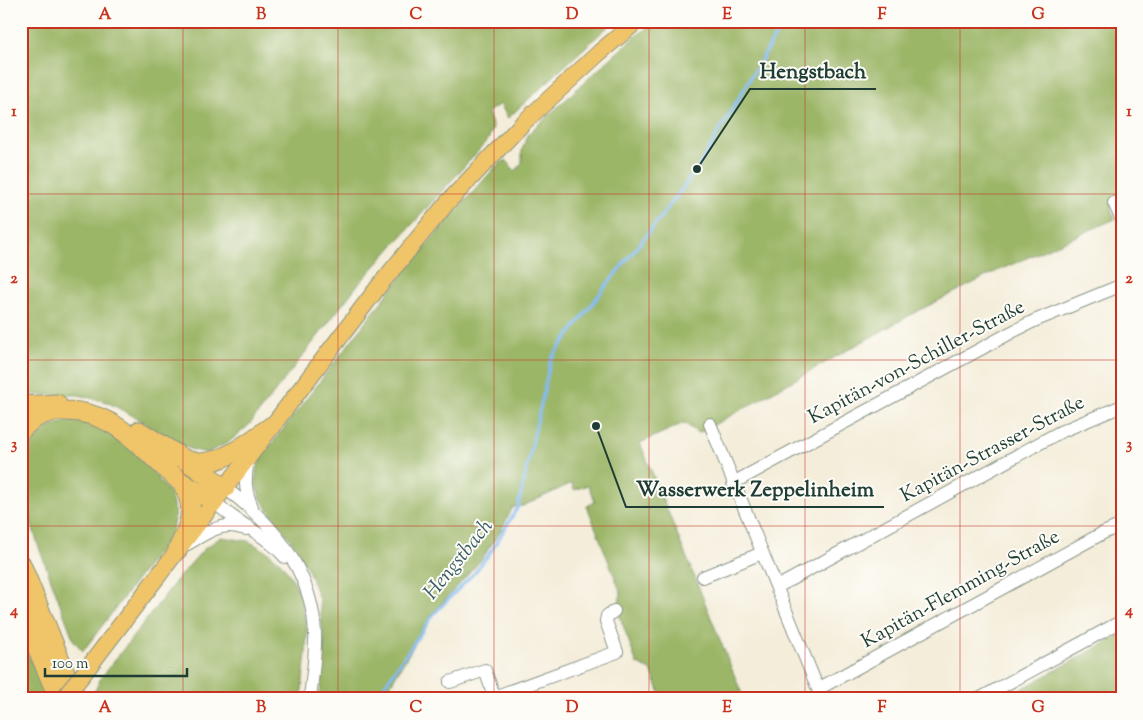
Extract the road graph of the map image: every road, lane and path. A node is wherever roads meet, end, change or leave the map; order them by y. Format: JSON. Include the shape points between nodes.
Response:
{"nodes":[{"id":1,"x":637,"y":21,"type":"edge"},
{"id":2,"x":1114,"y":203,"type":"dead end"},
{"id":3,"x":1122,"y":220,"type":"edge"},
{"id":4,"x":1122,"y":285,"type":"edge"},
{"id":5,"x":21,"y":406,"type":"edge"},
{"id":6,"x":1122,"y":406,"type":"edge"},
{"id":7,"x":710,"y":424,"type":"dead end"},
{"id":8,"x":272,"y":426,"type":"junction"},
{"id":9,"x":21,"y":430,"type":"edge"},
{"id":10,"x":249,"y":457,"type":"junction"},
{"id":11,"x":184,"y":459,"type":"junction"},
{"id":12,"x":733,"y":483,"type":"junction"},
{"id":13,"x":183,"y":484,"type":"junction"},
{"id":14,"x":219,"y":495,"type":"junction"},
{"id":15,"x":254,"y":512,"type":"junction"},
{"id":16,"x":1122,"y":525,"type":"edge"},
{"id":17,"x":253,"y":531,"type":"junction"},
{"id":18,"x":178,"y":549,"type":"junction"},
{"id":19,"x":762,"y":553,"type":"junction"},
{"id":20,"x":21,"y":564,"type":"edge"},
{"id":21,"x":702,"y":577,"type":"dead end"},
{"id":22,"x":302,"y":579,"type":"junction"},
{"id":23,"x":777,"y":587,"type":"junction"},
{"id":24,"x":21,"y":609,"type":"edge"},
{"id":25,"x":614,"y":611,"type":"dead end"},
{"id":26,"x":1122,"y":621,"type":"edge"},
{"id":27,"x":450,"y":682,"type":"dead end"},
{"id":28,"x":820,"y":694,"type":"edge"},
{"id":29,"x":513,"y":695,"type":"edge"},
{"id":30,"x":495,"y":698,"type":"edge"},
{"id":31,"x":59,"y":699,"type":"edge"},
{"id":32,"x":63,"y":699,"type":"edge"},
{"id":33,"x":76,"y":699,"type":"edge"},
{"id":34,"x":310,"y":699,"type":"edge"},
{"id":35,"x":979,"y":699,"type":"edge"}],
"edges":[{"from":1,"to":8,"type":"main road","via":[[522,124],[446,203]]},
{"from":2,"to":3,"type":"street"},
{"from":4,"to":12,"type":"street","name":"Kapitän-von-Schiller-Straße","via":[[1023,326]]},
{"from":5,"to":11,"type":"highway","via":[[65,403],[95,409],[124,422]]},
{"from":6,"to":23,"type":"street","name":"Kapitän-Strasser-Straße","via":[[1060,432]]},
{"from":7,"to":12,"type":"street"},
{"from":8,"to":10,"type":"main road"},
{"from":8,"to":11,"type":"highway","via":[[224,457],[199,463]]},
{"from":9,"to":13,"type":"highway","via":[[32,420],[48,413],[70,411],[90,414],[128,434]]},
{"from":10,"to":14,"type":"main road"},
{"from":10,"to":15,"type":"street","via":[[245,486]]},
{"from":11,"to":14,"type":"highway"},
{"from":12,"to":19,"type":"street"},
{"from":13,"to":14,"type":"highway","via":[[200,493]]},
{"from":13,"to":18,"type":"highway","via":[[190,512]]},
{"from":14,"to":15,"type":"street","via":[[242,501]]},
{"from":14,"to":17,"type":"street"},
{"from":14,"to":18,"type":"main road"},
{"from":15,"to":22,"type":"street","via":[[277,535]]},
{"from":16,"to":28,"type":"street","name":"Kapitän-Flemming-Straße"},
{"from":17,"to":18,"type":"street","via":[[220,527]]},
{"from":17,"to":22,"type":"street","via":[[279,550]]},
{"from":18,"to":32,"type":"main road","bridge":true},
{"from":19,"to":21,"type":"street"},
{"from":19,"to":23,"type":"street"},
{"from":20,"to":33,"type":"highway"},
{"from":22,"to":34,"type":"street","via":[[315,632]]},
{"from":23,"to":28,"type":"street"},
{"from":24,"to":31,"type":"highway"},
{"from":25,"to":29,"type":"street","via":[[606,621],[617,652]]},
{"from":26,"to":35,"type":"street"},
{"from":27,"to":30,"type":"street","via":[[485,670]]},
{"from":29,"to":30,"type":"street"}]}
